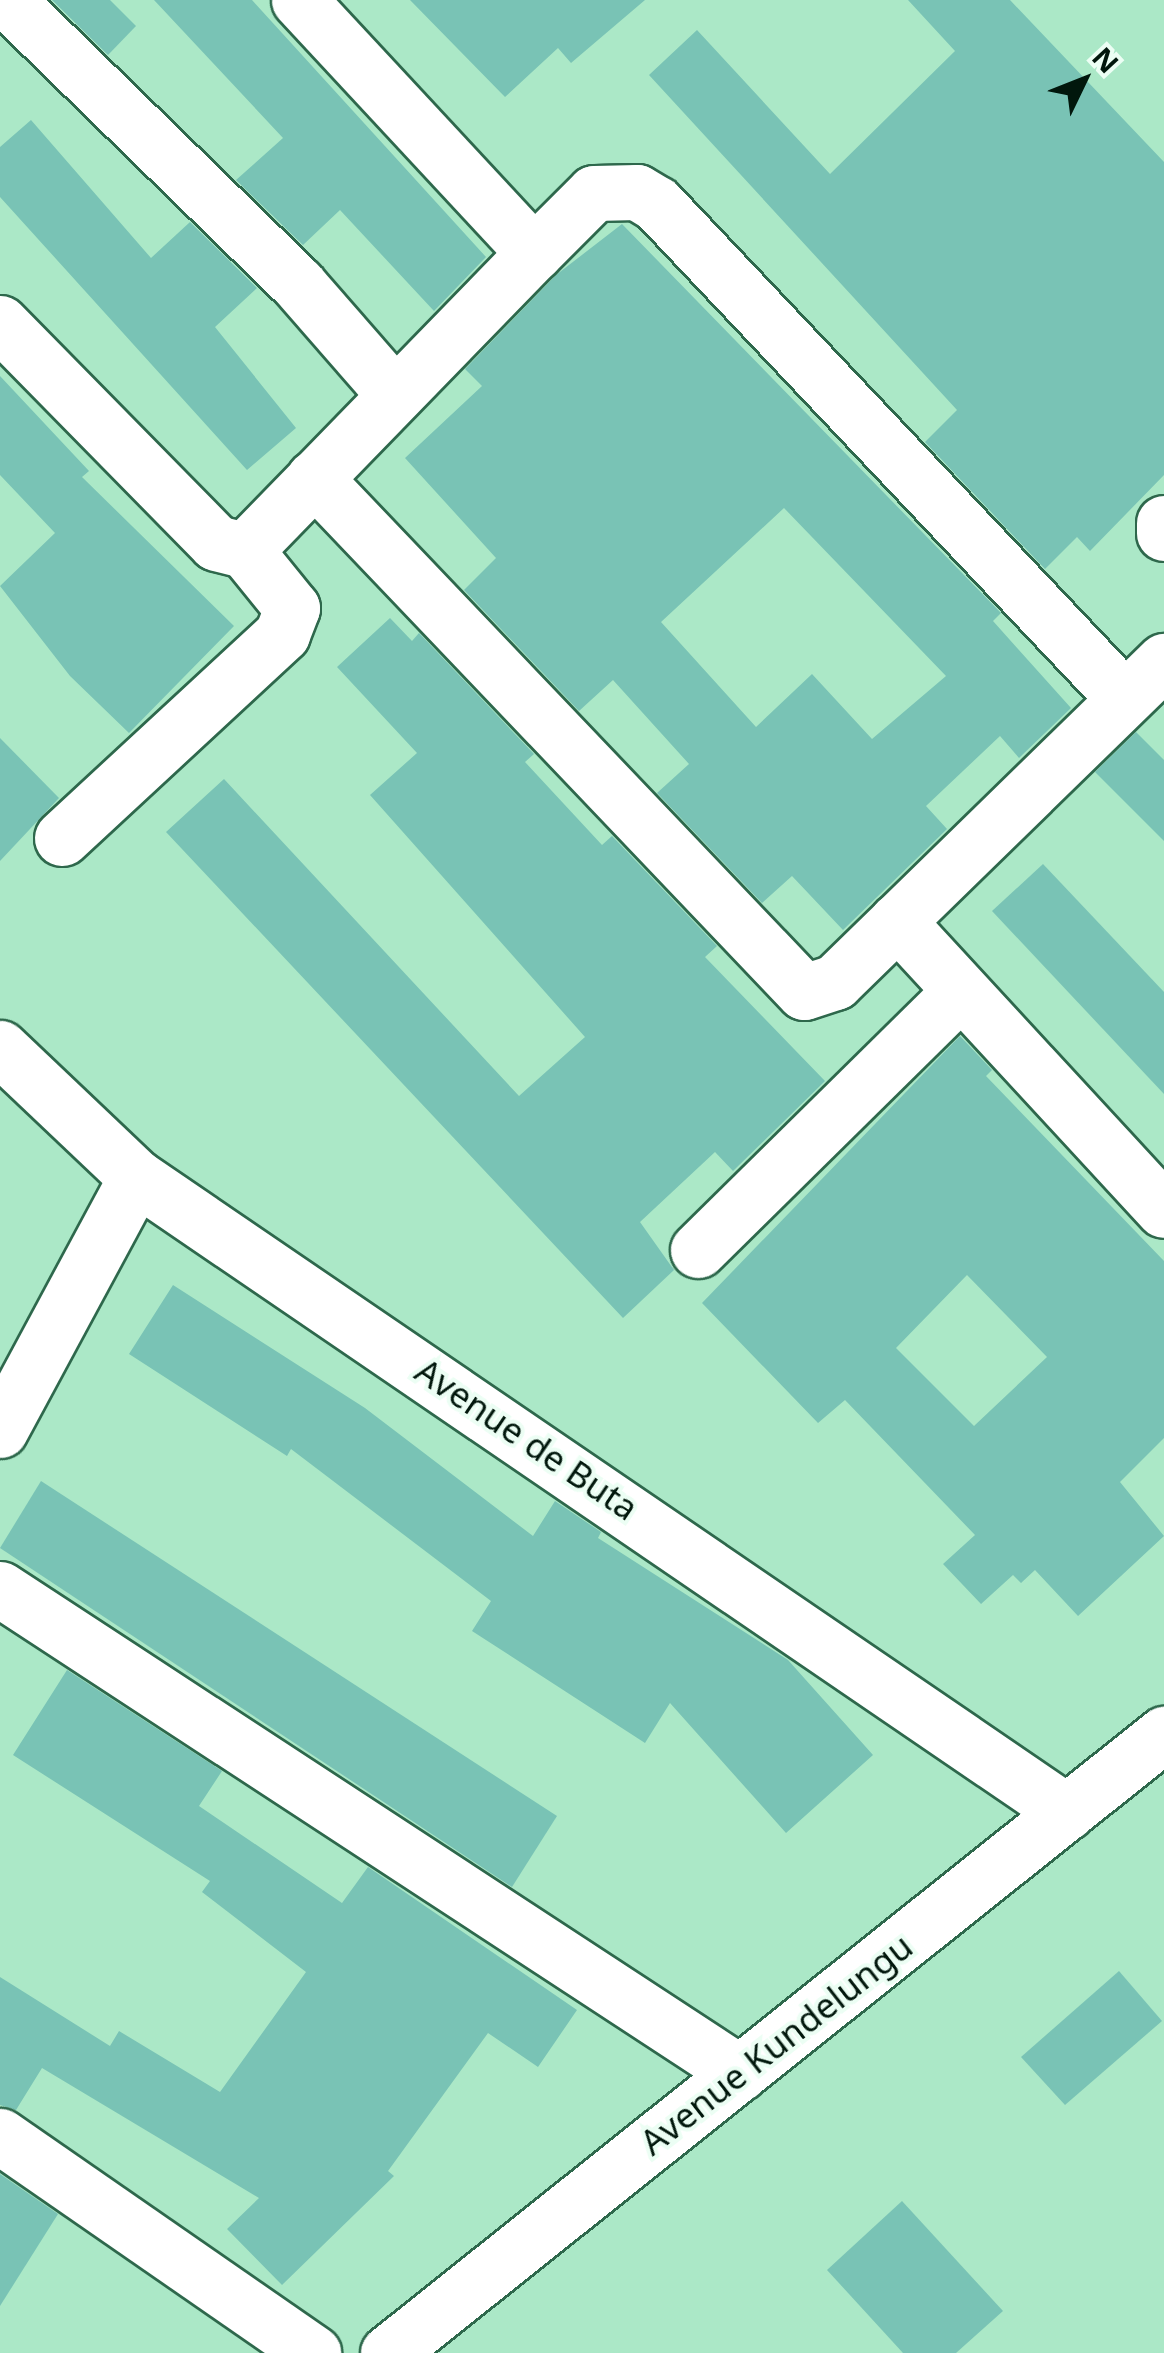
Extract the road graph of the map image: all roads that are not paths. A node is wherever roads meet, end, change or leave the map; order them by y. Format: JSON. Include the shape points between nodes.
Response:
{"nodes":[{"id":1,"x":7,"y":0,"type":"edge"},
{"id":2,"x":300,"y":0,"type":"edge"},
{"id":3,"x":534,"y":253,"type":"junction"},
{"id":4,"x":0,"y":323,"type":"edge"},
{"id":5,"x":395,"y":395,"type":"junction"},
{"id":6,"x":314,"y":478,"type":"junction"},
{"id":7,"x":1164,"y":523,"type":"edge"},
{"id":8,"x":1164,"y":533,"type":"edge"},
{"id":9,"x":245,"y":550,"type":"junction"},
{"id":10,"x":1164,"y":661,"type":"edge"},
{"id":11,"x":1123,"y":697,"type":"junction"},
{"id":12,"x":62,"y":838,"type":"dead end"},
{"id":13,"x":897,"y":921,"type":"junction"},
{"id":14,"x":960,"y":992,"type":"junction"},
{"id":15,"x":0,"y":1048,"type":"edge"},
{"id":16,"x":136,"y":1177,"type":"junction"},
{"id":17,"x":1164,"y":1210,"type":"edge"},
{"id":18,"x":698,"y":1250,"type":"dead end"},
{"id":19,"x":0,"y":1430,"type":"edge"},
{"id":20,"x":0,"y":1589,"type":"edge"},
{"id":21,"x":1164,"y":1734,"type":"edge"},
{"id":22,"x":1068,"y":1812,"type":"junction"},
{"id":23,"x":740,"y":2073,"type":"junction"},
{"id":24,"x":0,"y":2136,"type":"edge"},
{"id":25,"x":313,"y":2353,"type":"edge"},
{"id":26,"x":388,"y":2353,"type":"edge"}],
"edges":[{"from":1,"to":5,"type":"street","via":[[181,165]]},
{"from":2,"to":3,"type":"street"},
{"from":3,"to":5,"type":"street"},
{"from":3,"to":11,"type":"street","via":[[594,193],[626,190],[657,204]]},
{"from":4,"to":9,"type":"street","via":[[216,543]]},
{"from":5,"to":6,"type":"street"},
{"from":6,"to":9,"type":"street"},
{"from":6,"to":13,"type":"street","via":[[804,992],[821,993]]},
{"from":7,"to":8,"type":"street"},
{"from":9,"to":12,"type":"street","via":[[292,608],[282,634]]},
{"from":10,"to":11,"type":"street"},
{"from":11,"to":13,"type":"street"},
{"from":13,"to":14,"type":"street"},
{"from":14,"to":17,"type":"street"},
{"from":14,"to":18,"type":"street"},
{"from":15,"to":16,"type":"street","name":"Avenue de Buta"},
{"from":16,"to":19,"type":"street"},
{"from":16,"to":22,"type":"street","name":"Avenue de Buta"},
{"from":20,"to":23,"type":"street"},
{"from":21,"to":22,"type":"street","name":"Avenue Kundelungu"},
{"from":22,"to":23,"type":"street","name":"Avenue Kundelungu"},
{"from":23,"to":26,"type":"street","name":"Avenue Kundelungu"},
{"from":24,"to":25,"type":"street"}]}
